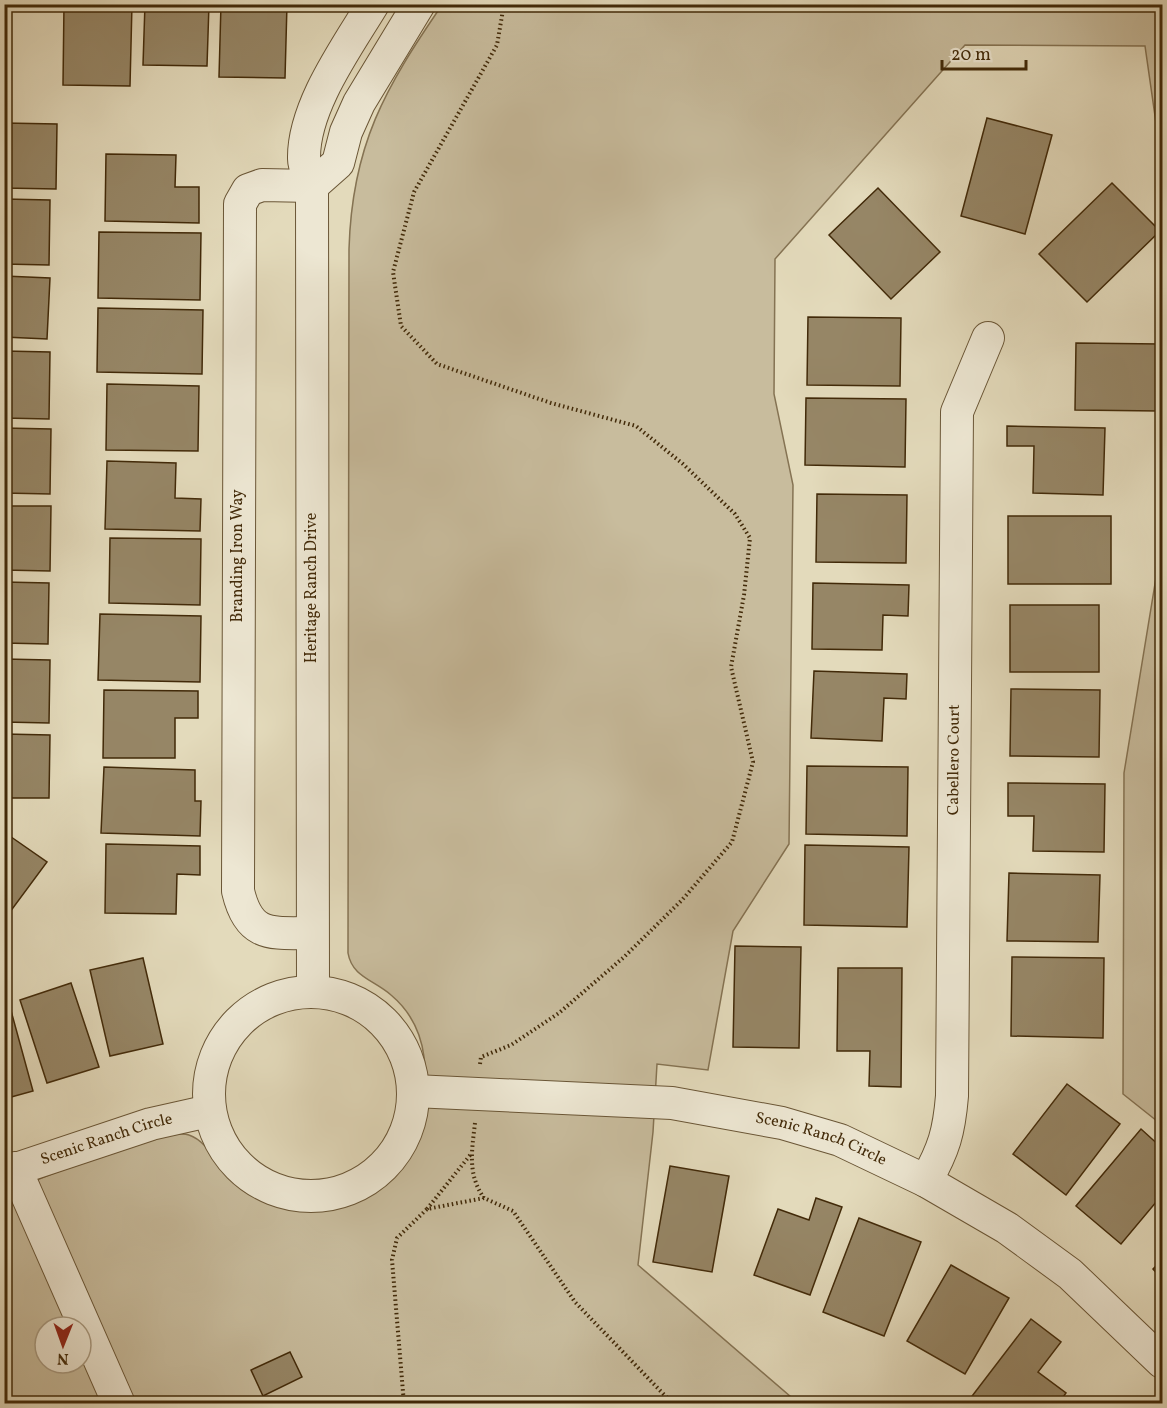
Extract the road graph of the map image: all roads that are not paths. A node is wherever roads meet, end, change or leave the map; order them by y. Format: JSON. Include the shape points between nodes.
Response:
{"nodes":[{"id":1,"x":373,"y":4,"type":"edge"},
{"id":2,"x":406,"y":9,"type":"edge"},
{"id":3,"x":312,"y":186,"type":"junction"},
{"id":4,"x":988,"y":338,"type":"dead end"},
{"id":5,"x":312,"y":933,"type":"junction"},
{"id":6,"x":313,"y":991,"type":"junction"},
{"id":7,"x":414,"y":1091,"type":"junction"},
{"id":8,"x":209,"y":1111,"type":"junction"},
{"id":9,"x":10,"y":1170,"type":"edge"},
{"id":10,"x":926,"y":1181,"type":"junction"},
{"id":11,"x":1162,"y":1362,"type":"edge"},
{"id":12,"x":119,"y":1404,"type":"edge"}],
"edges":[{"from":1,"to":3,"type":"street","name":"Heritage Ranch Drive","via":[[335,66],[314,114],[304,160]]},
{"from":2,"to":3,"type":"street","via":[[346,132],[338,163]]},
{"from":3,"to":5,"type":"street","name":"Heritage Ranch Drive"},
{"from":3,"to":5,"type":"street","name":"Branding Iron Way","via":[[262,185],[248,190],[240,204],[238,891],[243,911],[254,926],[269,933]]},
{"from":4,"to":10,"type":"street","name":"Cabellero Court","via":[[957,412],[952,1096],[942,1151]]},
{"from":5,"to":6,"type":"street","name":"Heritage Ranch Drive"},
{"from":6,"to":7,"type":"street","via":[[344,996],[371,1011],[394,1032],[408,1060]]},
{"from":6,"to":8,"type":"street","via":[[283,994],[255,1007],[232,1027],[213,1062],[208,1081]]},
{"from":7,"to":8,"type":"street","via":[[410,1124],[394,1155],[370,1179],[338,1193],[304,1197],[270,1189],[241,1170],[220,1143]]},
{"from":7,"to":10,"type":"street","name":"Scenic Ranch Circle","via":[[672,1102],[727,1111],[840,1140]]},
{"from":8,"to":9,"type":"street","name":"Scenic Ranch Circle","via":[[151,1124]]},
{"from":9,"to":12,"type":"street"},
{"from":10,"to":11,"type":"street","name":"Scenic Ranch Circle","via":[[1007,1228],[1070,1274]]}]}
